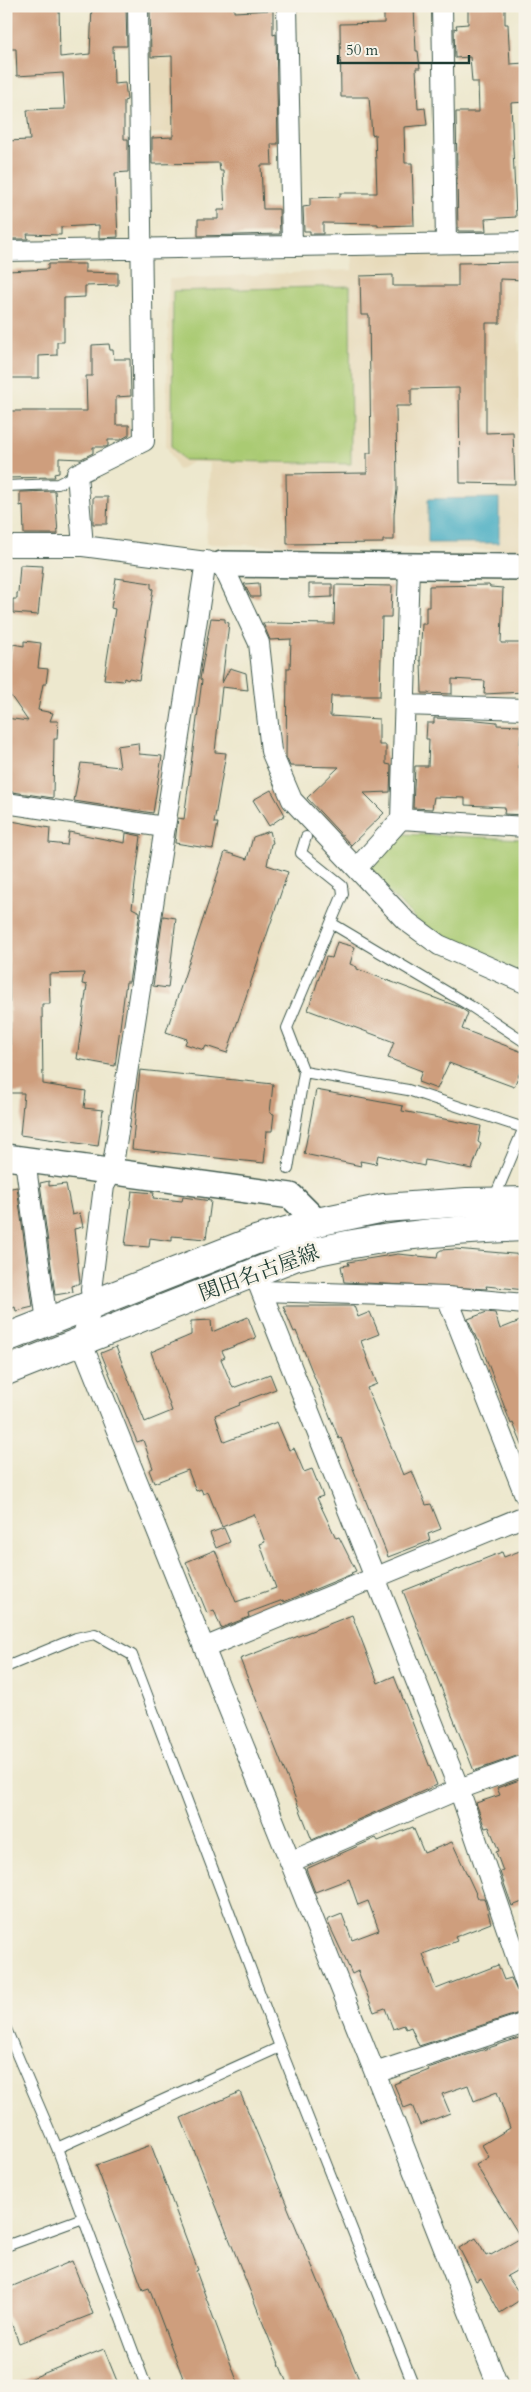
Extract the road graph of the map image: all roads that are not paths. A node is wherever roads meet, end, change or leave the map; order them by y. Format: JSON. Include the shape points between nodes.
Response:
{"nodes":[{"id":1,"x":138,"y":6,"type":"edge"},
{"id":2,"x":287,"y":6,"type":"edge"},
{"id":3,"x":442,"y":6,"type":"edge"},
{"id":4,"x":525,"y":242,"type":"edge"},
{"id":5,"x":446,"y":243,"type":"junction"},
{"id":6,"x":292,"y":246,"type":"junction"},
{"id":7,"x":141,"y":248,"type":"junction"},
{"id":8,"x":6,"y":251,"type":"edge"},
{"id":9,"x":77,"y":474,"type":"junction"},
{"id":10,"x":6,"y":486,"type":"edge"},
{"id":11,"x":6,"y":546,"type":"edge"},
{"id":12,"x":82,"y":546,"type":"junction"},
{"id":13,"x":214,"y":562,"type":"junction"},
{"id":14,"x":409,"y":566,"type":"junction"},
{"id":15,"x":525,"y":567,"type":"edge"},
{"id":16,"x":405,"y":705,"type":"junction"},
{"id":17,"x":525,"y":709,"type":"edge"},
{"id":18,"x":6,"y":803,"type":"edge"},
{"id":19,"x":401,"y":819,"type":"junction"},
{"id":20,"x":164,"y":826,"type":"junction"},
{"id":21,"x":525,"y":827,"type":"edge"},
{"id":22,"x":306,"y":837,"type":"dead end"},
{"id":23,"x":357,"y":868,"type":"junction"},
{"id":24,"x":331,"y":923,"type":"junction"},
{"id":25,"x":525,"y":983,"type":"edge"},
{"id":26,"x":525,"y":1042,"type":"edge"},
{"id":27,"x":304,"y":1072,"type":"junction"},
{"id":28,"x":524,"y":1126,"type":"edge"},
{"id":29,"x":16,"y":1159,"type":"edge"},
{"id":30,"x":288,"y":1170,"type":"dead end"},
{"id":31,"x":112,"y":1171,"type":"junction"},
{"id":32,"x":496,"y":1194,"type":"dead end"},
{"id":33,"x":525,"y":1202,"type":"edge"},
{"id":34,"x":317,"y":1222,"type":"junction"},
{"id":35,"x":525,"y":1227,"type":"edge"},
{"id":36,"x":259,"y":1282,"type":"junction"},
{"id":37,"x":447,"y":1297,"type":"junction"},
{"id":38,"x":93,"y":1303,"type":"junction"},
{"id":39,"x":525,"y":1304,"type":"edge"},
{"id":40,"x":47,"y":1322,"type":"junction"},
{"id":41,"x":6,"y":1338,"type":"edge"},
{"id":42,"x":80,"y":1341,"type":"junction"},
{"id":43,"x":6,"y":1371,"type":"edge"},
{"id":44,"x":518,"y":1455,"type":"edge"},
{"id":45,"x":525,"y":1495,"type":"edge"},
{"id":46,"x":525,"y":1516,"type":"edge"},
{"id":47,"x":374,"y":1578,"type":"junction"},
{"id":48,"x":204,"y":1648,"type":"junction"},
{"id":49,"x":6,"y":1667,"type":"edge"},
{"id":50,"x":525,"y":1765,"type":"edge"},
{"id":51,"x":459,"y":1789,"type":"junction"},
{"id":52,"x":290,"y":1862,"type":"junction"},
{"id":53,"x":522,"y":1969,"type":"edge"},
{"id":54,"x":525,"y":2023,"type":"edge"},
{"id":55,"x":6,"y":2029,"type":"edge"},
{"id":56,"x":280,"y":2047,"type":"junction"},
{"id":57,"x":375,"y":2074,"type":"junction"},
{"id":58,"x":57,"y":2148,"type":"junction"},
{"id":59,"x":83,"y":2218,"type":"junction"},
{"id":60,"x":6,"y":2246,"type":"edge"},
{"id":61,"x":146,"y":2386,"type":"edge"},
{"id":62,"x":414,"y":2386,"type":"edge"},
{"id":63,"x":498,"y":2386,"type":"edge"}],
"edges":[{"from":1,"to":7,"type":"street"},
{"from":2,"to":6,"type":"street"},
{"from":3,"to":5,"type":"street"},
{"from":4,"to":5,"type":"street"},
{"from":5,"to":6,"type":"street"},
{"from":6,"to":7,"type":"street"},
{"from":7,"to":8,"type":"street"},
{"from":7,"to":9,"type":"street","via":[[144,441]]},
{"from":9,"to":10,"type":"lane","via":[[58,484]]},
{"from":9,"to":12,"type":"street"},
{"from":11,"to":12,"type":"street"},
{"from":12,"to":13,"type":"street"},
{"from":13,"to":14,"type":"street"},
{"from":13,"to":20,"type":"street"},
{"from":13,"to":23,"type":"street","via":[[259,643],[271,750],[292,800]]},
{"from":14,"to":15,"type":"street"},
{"from":14,"to":16,"type":"street"},
{"from":16,"to":17,"type":"street"},
{"from":16,"to":19,"type":"street"},
{"from":18,"to":20,"type":"street"},
{"from":19,"to":21,"type":"street"},
{"from":19,"to":23,"type":"street"},
{"from":20,"to":31,"type":"street"},
{"from":22,"to":24,"type":"lane","via":[[301,853],[342,886],[343,894]]},
{"from":23,"to":25,"type":"street","via":[[405,920],[439,945]]},
{"from":24,"to":26,"type":"lane"},
{"from":24,"to":27,"type":"lane","via":[[287,1028]]},
{"from":27,"to":28,"type":"lane","via":[[408,1090]]},
{"from":27,"to":30,"type":"lane"},
{"from":28,"to":32,"type":"lane"},
{"from":29,"to":31,"type":"street"},
{"from":29,"to":40,"type":"street"},
{"from":31,"to":34,"type":"street","via":[[291,1196]]},
{"from":31,"to":38,"type":"street","via":[[104,1186],[91,1290]]},
{"from":33,"to":34,"type":"main road","name":"関田名古屋線","via":[[384,1208]]},
{"from":34,"to":38,"type":"main road","name":"関田名古屋線","via":[[256,1240]]},
{"from":35,"to":36,"type":"main road","name":"関田名古屋線","via":[[392,1237],[326,1248],[294,1257]]},
{"from":36,"to":37,"type":"street"},
{"from":36,"to":42,"type":"main road","name":"関田名古屋線"},
{"from":36,"to":47,"type":"street"},
{"from":37,"to":39,"type":"street"},
{"from":37,"to":44,"type":"street"},
{"from":38,"to":40,"type":"main road","name":"関田名古屋線"},
{"from":38,"to":42,"type":"street"},
{"from":40,"to":41,"type":"main road","name":"関田名古屋線"},
{"from":42,"to":43,"type":"main road","name":"関田名古屋線"},
{"from":42,"to":48,"type":"street"},
{"from":44,"to":45,"type":"street"},
{"from":46,"to":47,"type":"street"},
{"from":47,"to":48,"type":"street"},
{"from":47,"to":51,"type":"street"},
{"from":48,"to":52,"type":"street"},
{"from":49,"to":56,"type":"lane","via":[[76,1638],[95,1634],[132,1655]]},
{"from":50,"to":51,"type":"street"},
{"from":51,"to":52,"type":"street"},
{"from":51,"to":53,"type":"street"},
{"from":52,"to":57,"type":"street"},
{"from":54,"to":57,"type":"street"},
{"from":55,"to":58,"type":"lane"},
{"from":56,"to":58,"type":"lane"},
{"from":56,"to":62,"type":"lane"},
{"from":57,"to":63,"type":"street"},
{"from":58,"to":59,"type":"lane"},
{"from":59,"to":60,"type":"lane"},
{"from":59,"to":61,"type":"lane"}]}
